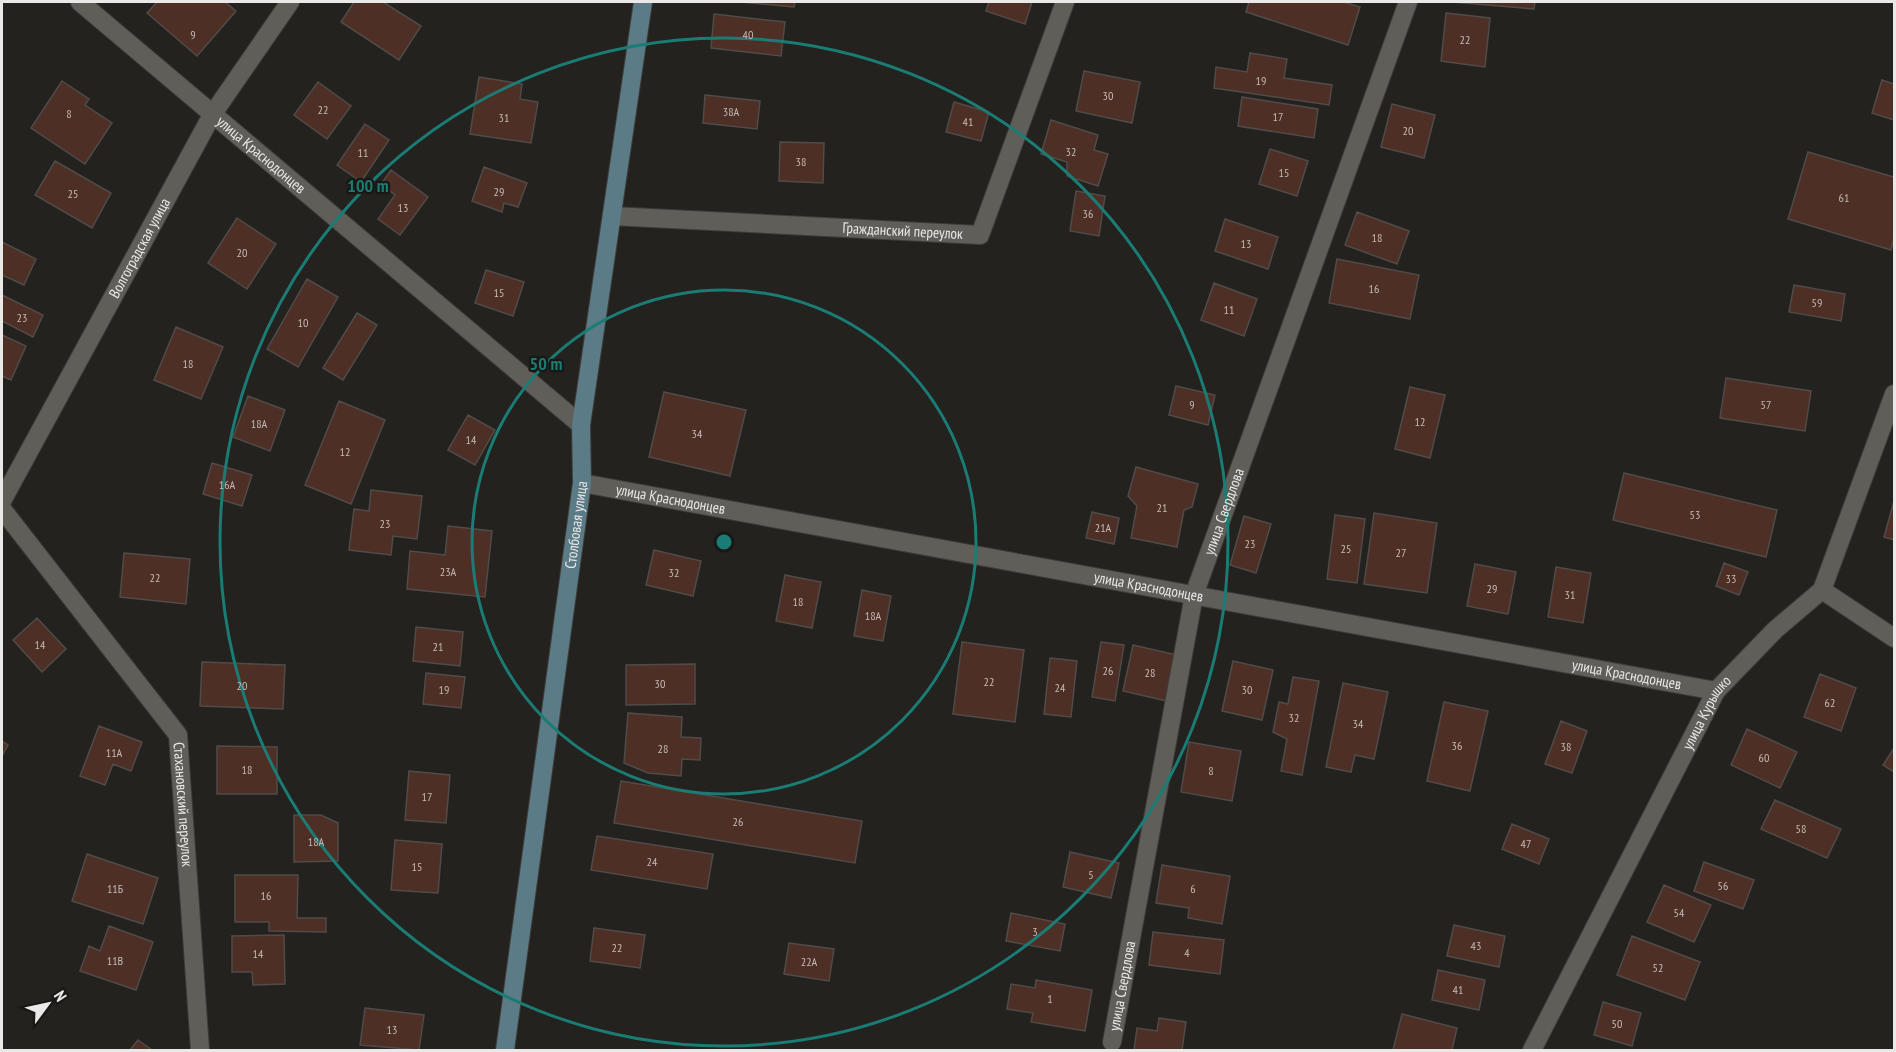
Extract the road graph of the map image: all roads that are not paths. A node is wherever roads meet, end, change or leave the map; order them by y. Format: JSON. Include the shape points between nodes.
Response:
{"nodes":[{"id":1,"x":80,"y":2,"type":"edge"},
{"id":2,"x":290,"y":2,"type":"edge"},
{"id":3,"x":643,"y":2,"type":"edge"},
{"id":4,"x":1065,"y":2,"type":"edge"},
{"id":5,"x":1408,"y":2,"type":"edge"},
{"id":6,"x":212,"y":115,"type":"junction"},
{"id":7,"x":612,"y":216,"type":"junction"},
{"id":8,"x":1894,"y":394,"type":"edge"},
{"id":9,"x":581,"y":424,"type":"junction"},
{"id":10,"x":582,"y":483,"type":"junction"},
{"id":11,"x":2,"y":501,"type":"edge"},
{"id":12,"x":2,"y":509,"type":"edge"},
{"id":13,"x":1822,"y":590,"type":"junction"},
{"id":14,"x":1194,"y":595,"type":"junction"},
{"id":15,"x":1894,"y":638,"type":"edge"},
{"id":16,"x":1716,"y":691,"type":"junction"},
{"id":17,"x":1112,"y":1042,"type":"dead end"},
{"id":18,"x":200,"y":1050,"type":"edge"},
{"id":19,"x":505,"y":1050,"type":"edge"},
{"id":20,"x":1532,"y":1050,"type":"edge"}],
"edges":[{"from":1,"to":6,"type":"street","name":"улица Краснодонцев"},
{"from":2,"to":6,"type":"street","name":"Волгоградская улица"},
{"from":3,"to":7,"type":"street","name":"Столбовая улица"},
{"from":4,"to":7,"type":"street","name":"Гражданский переулок","via":[[980,236]]},
{"from":5,"to":14,"type":"street","name":"улица Свердлова"},
{"from":6,"to":9,"type":"street","name":"улица Краснодонцев"},
{"from":6,"to":11,"type":"street","name":"Волгоградская улица"},
{"from":7,"to":9,"type":"street","name":"Столбовая улица"},
{"from":8,"to":13,"type":"street","name":"улица Курышко"},
{"from":9,"to":10,"type":"street","name":"Столбовая улица"},
{"from":10,"to":14,"type":"street","name":"улица Краснодонцев"},
{"from":10,"to":19,"type":"street","name":"Столбовая улица"},
{"from":12,"to":18,"type":"street","name":"Стахановский переулок","via":[[178,735]]},
{"from":13,"to":15,"type":"street"},
{"from":13,"to":16,"type":"street","name":"улица Курышко"},
{"from":14,"to":16,"type":"street","name":"улица Краснодонцев"},
{"from":14,"to":17,"type":"street","name":"улица Свердлова"},
{"from":16,"to":20,"type":"street","name":"улица Курышко"}]}
